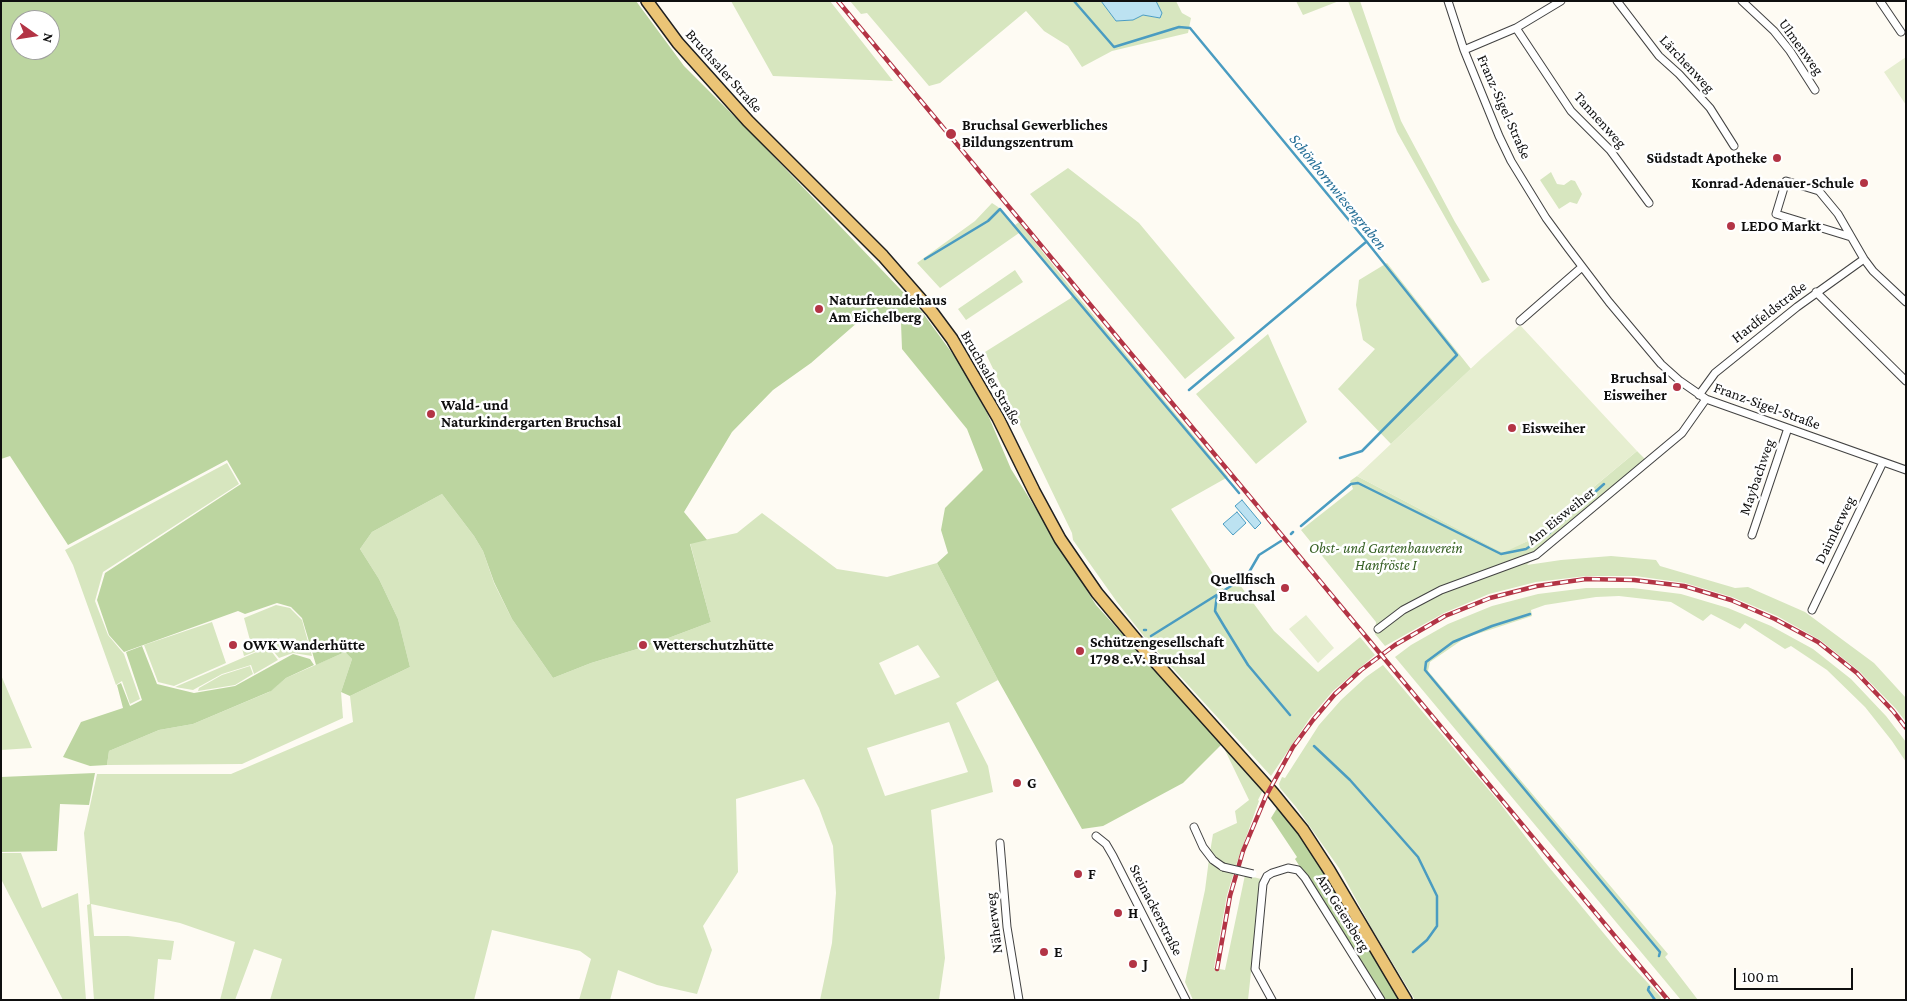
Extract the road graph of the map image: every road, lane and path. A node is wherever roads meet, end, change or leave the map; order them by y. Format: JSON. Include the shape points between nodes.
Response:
{"nodes":[{"id":1,"x":647,"y":1,"type":"edge"},
{"id":2,"x":1448,"y":1,"type":"edge"},
{"id":3,"x":1561,"y":1,"type":"edge"},
{"id":4,"x":1617,"y":1,"type":"edge"},
{"id":5,"x":1742,"y":1,"type":"edge"},
{"id":6,"x":1880,"y":1,"type":"edge"},
{"id":7,"x":1516,"y":28,"type":"junction"},
{"id":8,"x":1901,"y":32,"type":"dead end"},
{"id":9,"x":1464,"y":50,"type":"junction"},
{"id":10,"x":1815,"y":90,"type":"dead end"},
{"id":11,"x":1734,"y":146,"type":"dead end"},
{"id":12,"x":1649,"y":203,"type":"dead end"},
{"id":13,"x":1851,"y":237,"type":"junction"},
{"id":14,"x":1864,"y":259,"type":"junction"},
{"id":15,"x":1582,"y":267,"type":"junction"},
{"id":16,"x":1816,"y":292,"type":"junction"},
{"id":17,"x":1906,"y":302,"type":"edge"},
{"id":18,"x":1520,"y":321,"type":"dead end"},
{"id":19,"x":1906,"y":381,"type":"edge"},
{"id":20,"x":1699,"y":394,"type":"junction"},
{"id":21,"x":1706,"y":399,"type":"junction"},
{"id":22,"x":1788,"y":428,"type":"junction"},
{"id":23,"x":1883,"y":462,"type":"junction"},
{"id":24,"x":1906,"y":470,"type":"edge"},
{"id":25,"x":1752,"y":535,"type":"dead end"},
{"id":26,"x":1812,"y":610,"type":"dead end"},
{"id":27,"x":1378,"y":629,"type":"dead end"},
{"id":28,"x":1194,"y":827,"type":"dead end"},
{"id":29,"x":1096,"y":836,"type":"dead end"},
{"id":30,"x":1000,"y":843,"type":"dead end"},
{"id":31,"x":1267,"y":876,"type":"junction"},
{"id":32,"x":1019,"y":1000,"type":"edge"},
{"id":33,"x":1186,"y":1000,"type":"edge"},
{"id":34,"x":1272,"y":1000,"type":"edge"},
{"id":35,"x":1381,"y":1000,"type":"edge"},
{"id":36,"x":1406,"y":1000,"type":"edge"}],
"edges":[{"from":1,"to":36,"type":"main road","name":"Bruchsaler Straße","via":[[678,43],[748,121],[883,256],[932,312],[952,339],[998,418],[1060,539],[1097,593],[1273,793],[1316,850]]},
{"from":2,"to":9,"type":"street","name":"Franz-Sigel-Straße"},
{"from":3,"to":7,"type":"street"},
{"from":4,"to":11,"type":"street","name":"Lärchenweg","via":[[1659,56],[1710,108]]},
{"from":5,"to":10,"type":"street","name":"Ulmenweg","via":[[1774,31]]},
{"from":6,"to":8,"type":"street"},
{"from":7,"to":9,"type":"street"},
{"from":7,"to":12,"type":"street","name":"Tannenweg","via":[[1571,111],[1610,150]]},
{"from":9,"to":15,"type":"street","name":"Franz-Sigel-Straße","via":[[1511,161],[1546,218]]},
{"from":13,"to":13,"type":"street","via":[[1819,191],[1786,181],[1776,214]]},
{"from":13,"to":14,"type":"street"},
{"from":14,"to":16,"type":"street","name":"Hardfeldstraße"},
{"from":14,"to":17,"type":"street"},
{"from":15,"to":18,"type":"street"},
{"from":15,"to":20,"type":"street","name":"Franz-Sigel-Straße","via":[[1661,364]]},
{"from":16,"to":19,"type":"street"},
{"from":16,"to":20,"type":"street","name":"Hardfeldstraße","via":[[1715,373]]},
{"from":20,"to":21,"type":"street","name":"Franz-Sigel-Straße"},
{"from":21,"to":22,"type":"street","name":"Franz-Sigel-Straße"},
{"from":21,"to":27,"type":"street","name":"Am Eisweiher","via":[[1682,434],[1536,556],[1441,590],[1403,610]]},
{"from":22,"to":23,"type":"street","name":"Franz-Sigel-Straße"},
{"from":22,"to":25,"type":"street","name":"Maybachweg"},
{"from":23,"to":24,"type":"street","name":"Franz-Sigel-Straße"},
{"from":23,"to":26,"type":"street","name":"Daimlerweg"},
{"from":28,"to":31,"type":"street","name":"Am Geiersberg","bridge":true,"via":[[1213,860],[1223,867]]},
{"from":29,"to":33,"type":"street","name":"Steinackerstraße","via":[[1113,856]]},
{"from":30,"to":32,"type":"street","name":"Näherweg","via":[[1007,927]]},
{"from":31,"to":34,"type":"street","via":[[1263,884],[1255,969]]},
{"from":31,"to":35,"type":"street","name":"Am Geiersberg","via":[[1288,868],[1302,874]]}]}
